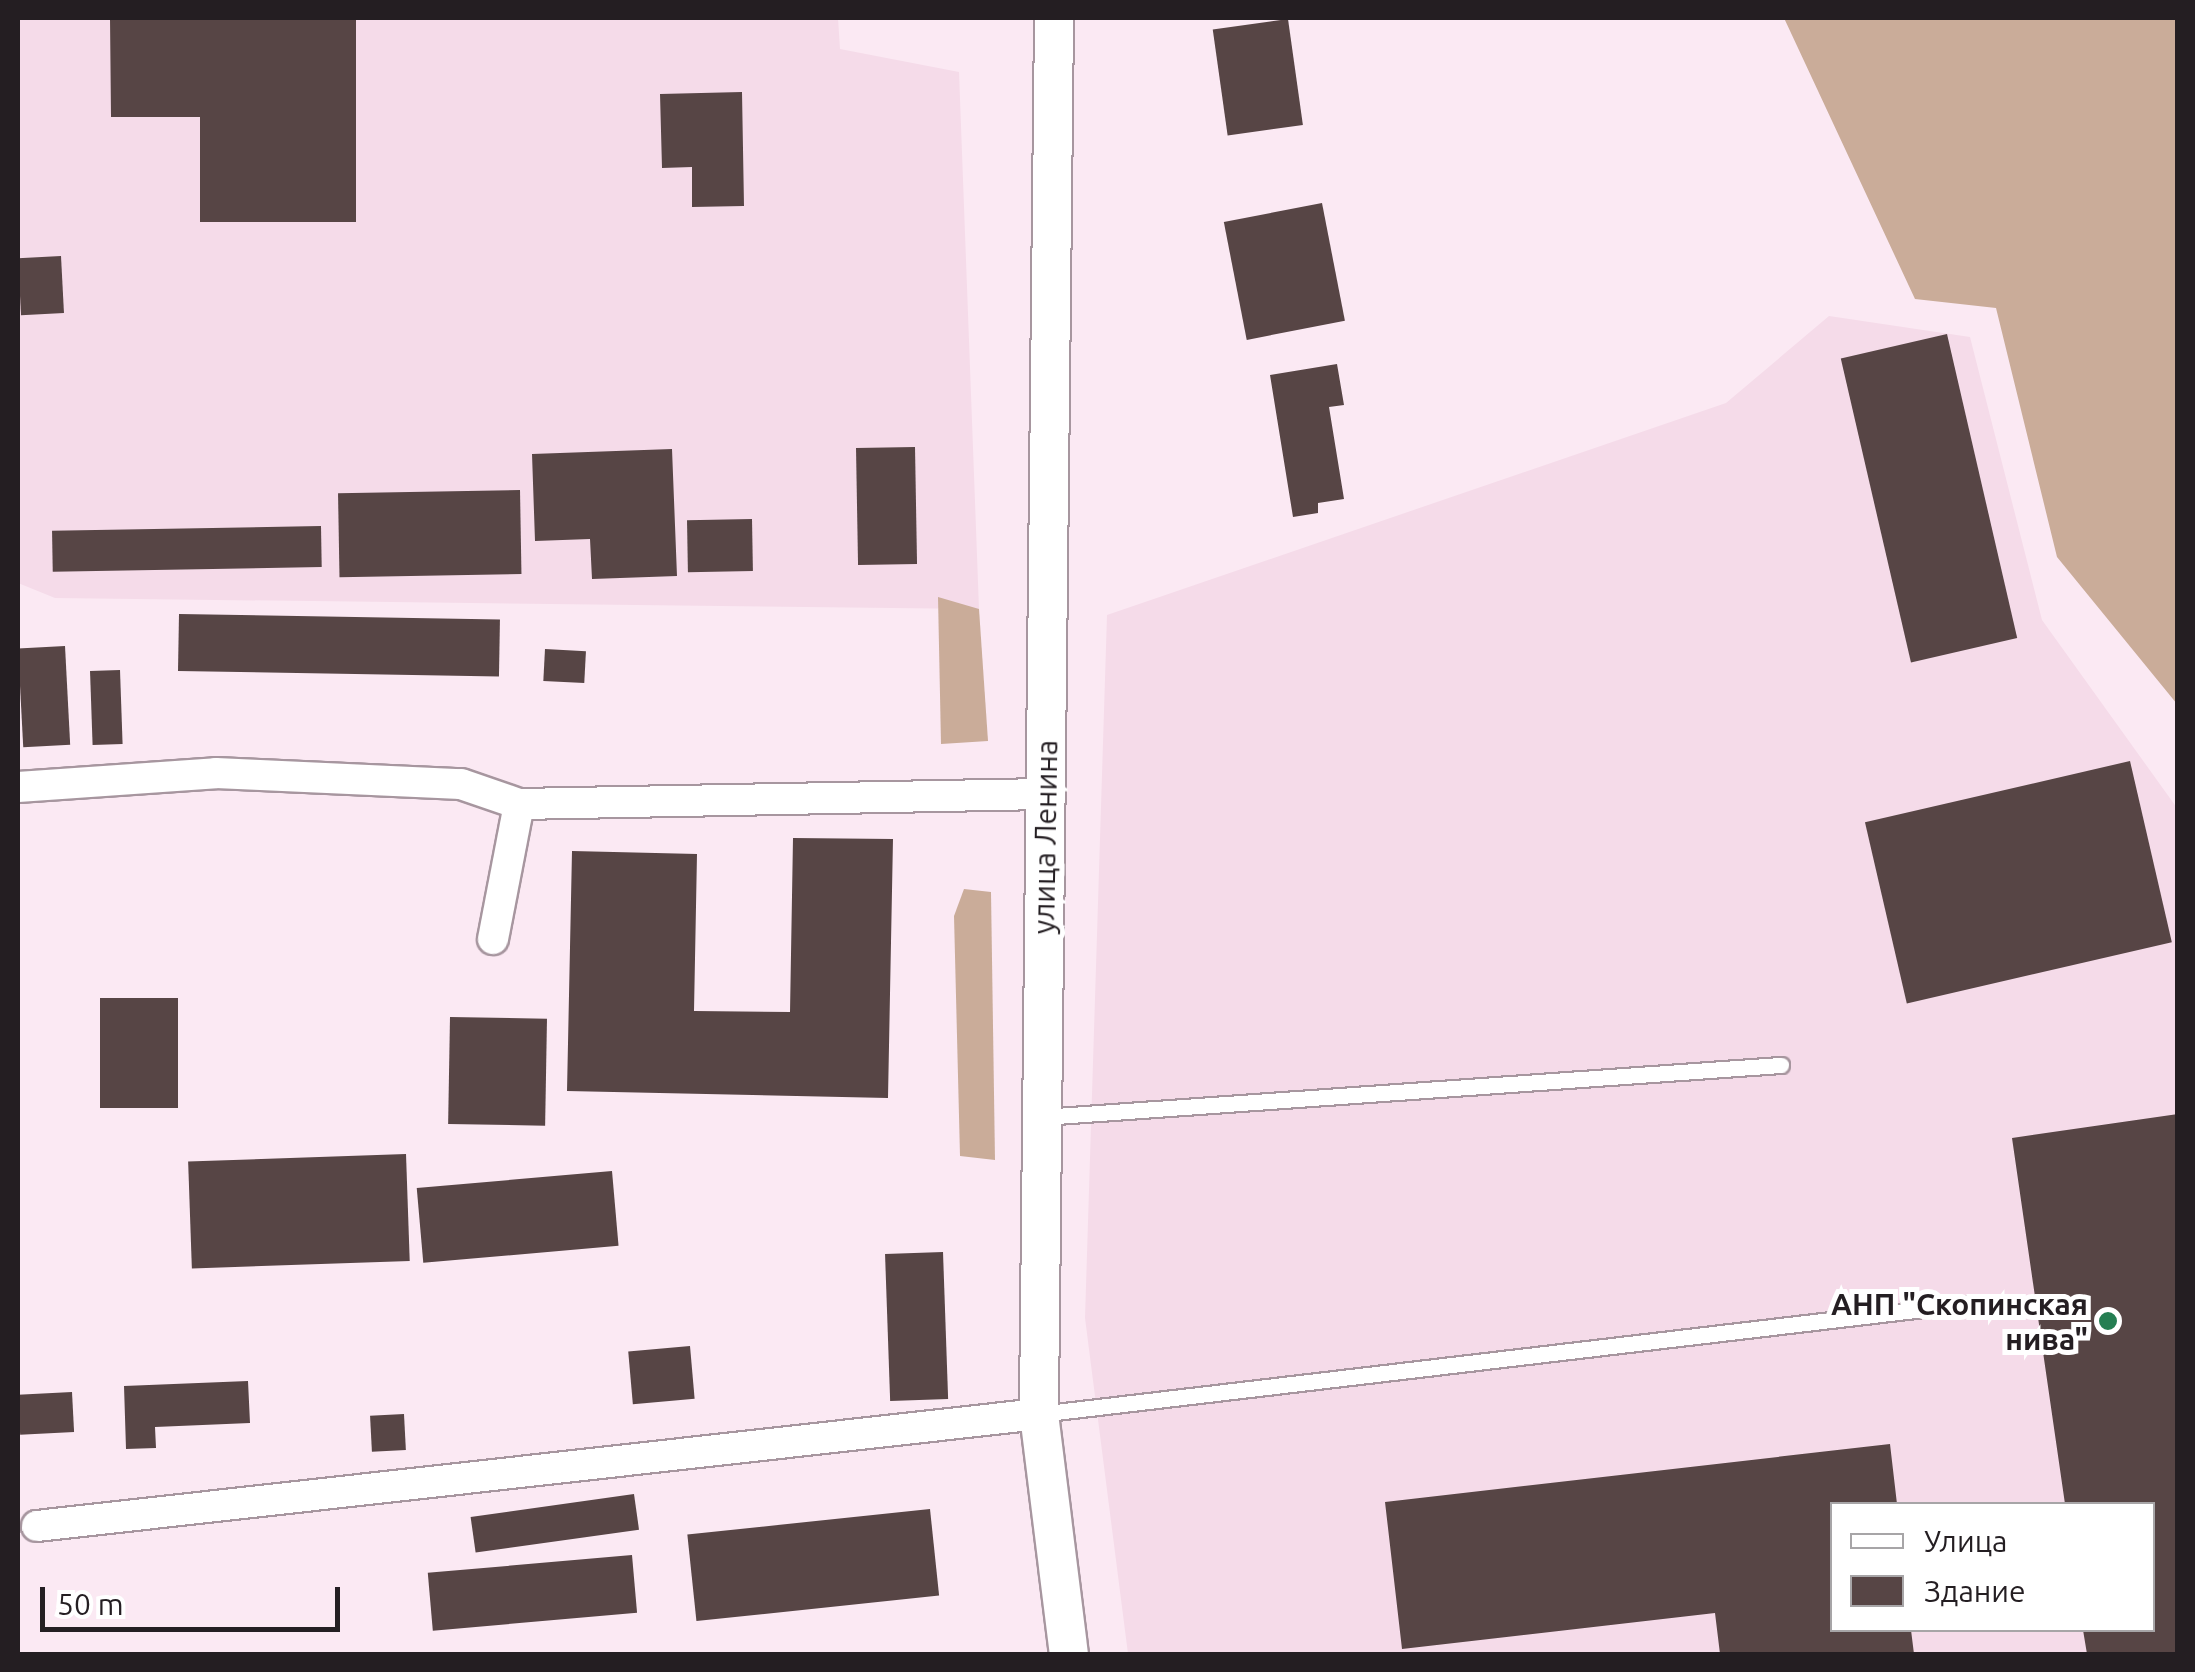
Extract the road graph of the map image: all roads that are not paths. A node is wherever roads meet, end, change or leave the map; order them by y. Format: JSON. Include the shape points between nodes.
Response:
{"nodes":[{"id":1,"x":1054,"y":18,"type":"edge"},
{"id":2,"x":18,"y":787,"type":"edge"},
{"id":3,"x":1046,"y":794,"type":"junction"},
{"id":4,"x":519,"y":804,"type":"junction"},
{"id":5,"x":493,"y":940,"type":"dead end"},
{"id":6,"x":1780,"y":1064,"type":"dead end"},
{"id":7,"x":1042,"y":1118,"type":"junction"},
{"id":8,"x":1974,"y":1303,"type":"dead end"},
{"id":9,"x":1039,"y":1414,"type":"junction"},
{"id":10,"x":37,"y":1526,"type":"dead end"},
{"id":11,"x":1069,"y":1654,"type":"edge"}],
"edges":[{"from":1,"to":3,"type":"street","name":"улица Ленина"},
{"from":2,"to":4,"type":"street","via":[[216,773],[462,784]]},
{"from":3,"to":4,"type":"street"},
{"from":3,"to":7,"type":"street","name":"улица Ленина"},
{"from":4,"to":5,"type":"street"},
{"from":6,"to":7,"type":"lane"},
{"from":7,"to":9,"type":"street","name":"улица Ленина"},
{"from":8,"to":9,"type":"lane"},
{"from":9,"to":10,"type":"street"},
{"from":9,"to":11,"type":"street","name":"улица Ленина"}]}
